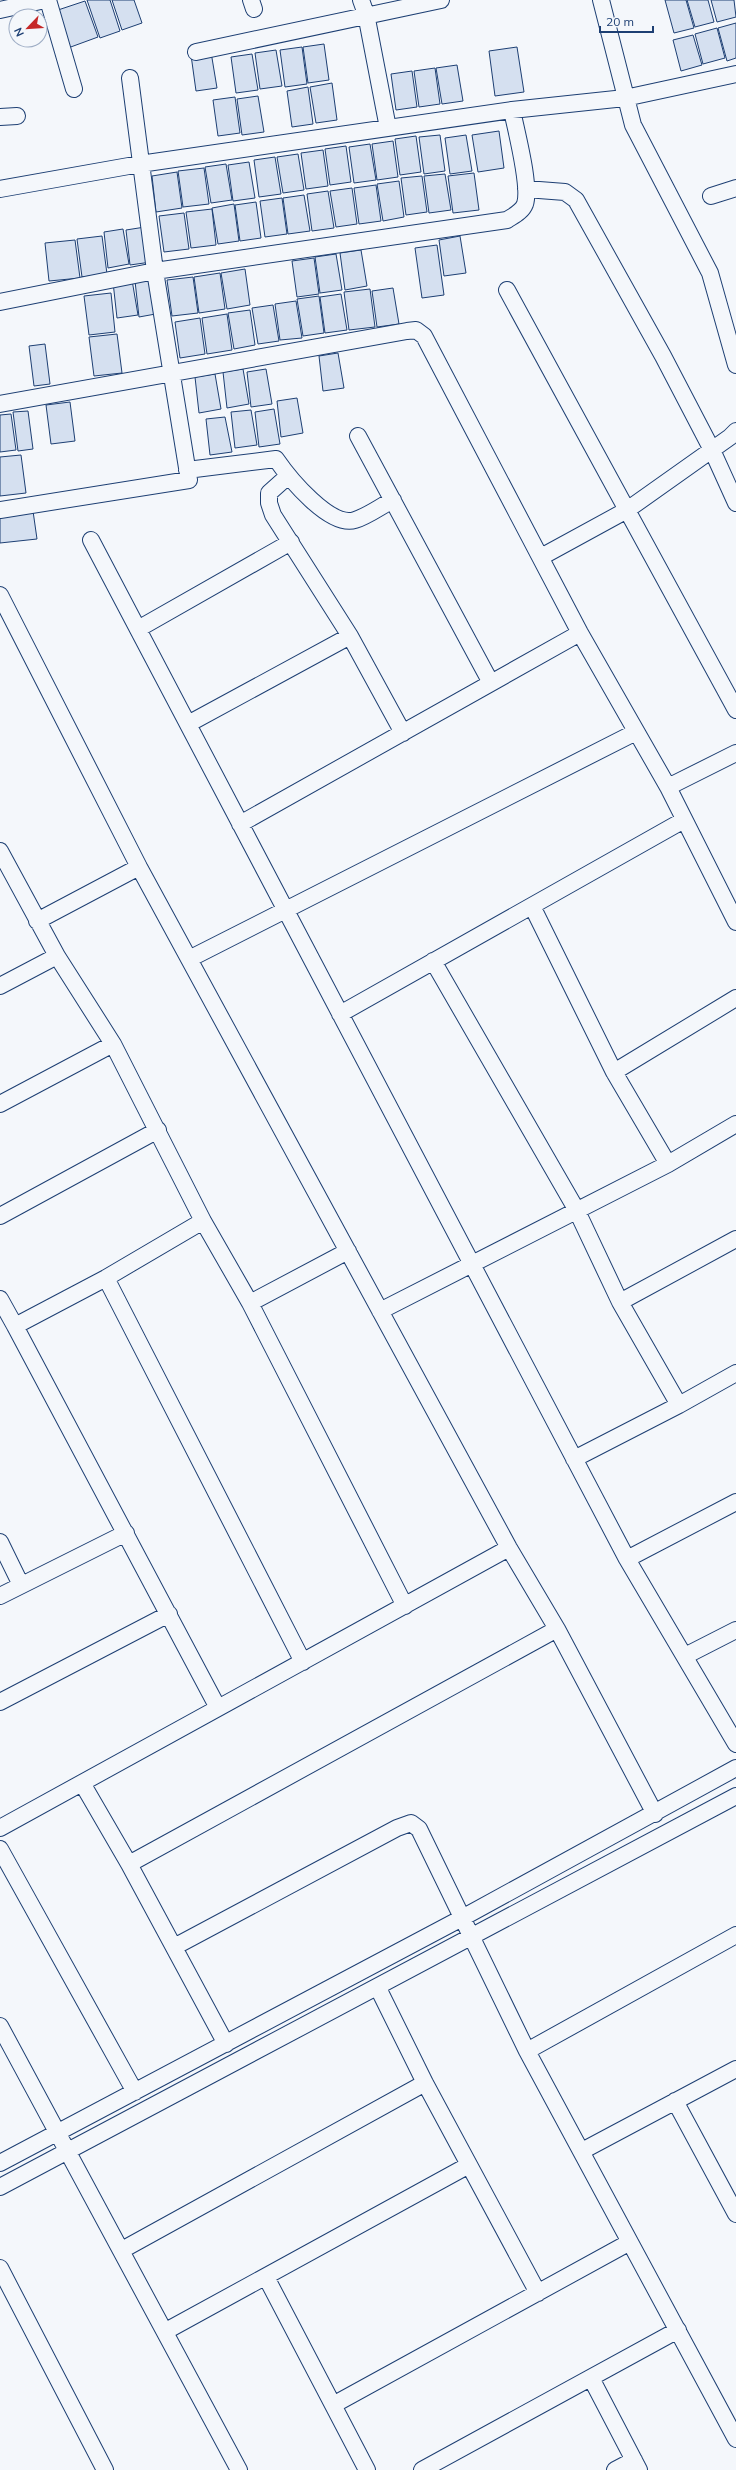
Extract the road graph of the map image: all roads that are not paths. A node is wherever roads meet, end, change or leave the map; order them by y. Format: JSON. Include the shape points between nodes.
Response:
{"nodes":[{"id":1,"x":44,"y":0,"type":"edge"},
{"id":2,"x":48,"y":0,"type":"edge"},
{"id":3,"x":441,"y":0,"type":"edge"},
{"id":4,"x":601,"y":0,"type":"edge"},
{"id":5,"x":363,"y":7,"type":"edge"},
{"id":6,"x":0,"y":10,"type":"edge"},
{"id":7,"x":196,"y":52,"type":"dead end"},
{"id":8,"x":736,"y":74,"type":"edge"},
{"id":9,"x":130,"y":78,"type":"dead end"},
{"id":10,"x":74,"y":89,"type":"dead end"},
{"id":11,"x":625,"y":98,"type":"junction"},
{"id":12,"x":512,"y":110,"type":"junction"},
{"id":13,"x":16,"y":116,"type":"dead end"},
{"id":14,"x":0,"y":117,"type":"edge"},
{"id":15,"x":388,"y":128,"type":"junction"},
{"id":16,"x":140,"y":164,"type":"junction"},
{"id":17,"x":736,"y":188,"type":"edge"},
{"id":18,"x":0,"y":189,"type":"edge"},
{"id":19,"x":526,"y":189,"type":"junction"},
{"id":20,"x":711,"y":196,"type":"dead end"},
{"id":21,"x":155,"y":271,"type":"junction"},
{"id":22,"x":507,"y":290,"type":"dead end"},
{"id":23,"x":0,"y":302,"type":"edge"},
{"id":24,"x":736,"y":365,"type":"edge"},
{"id":25,"x":171,"y":373,"type":"junction"},
{"id":26,"x":0,"y":404,"type":"edge"},
{"id":27,"x":736,"y":431,"type":"edge"},
{"id":28,"x":358,"y":436,"type":"dead end"},
{"id":29,"x":712,"y":450,"type":"junction"},
{"id":30,"x":187,"y":470,"type":"junction"},
{"id":31,"x":288,"y":476,"type":"junction"},
{"id":32,"x":393,"y":500,"type":"junction"},
{"id":33,"x":736,"y":503,"type":"edge"},
{"id":34,"x":0,"y":510,"type":"edge"},
{"id":35,"x":627,"y":510,"type":"junction"},
{"id":36,"x":91,"y":540,"type":"dead end"},
{"id":37,"x":291,"y":542,"type":"junction"},
{"id":38,"x":541,"y":557,"type":"junction"},
{"id":39,"x":0,"y":595,"type":"edge"},
{"id":40,"x":138,"y":629,"type":"junction"},
{"id":41,"x":580,"y":633,"type":"junction"},
{"id":42,"x":350,"y":636,"type":"junction"},
{"id":43,"x":491,"y":683,"type":"junction"},
{"id":44,"x":736,"y":710,"type":"edge"},
{"id":45,"x":188,"y":724,"type":"junction"},
{"id":46,"x":636,"y":732,"type":"junction"},
{"id":47,"x":403,"y":733,"type":"junction"},
{"id":48,"x":736,"y":753,"type":"edge"},
{"id":49,"x":668,"y":787,"type":"junction"},
{"id":50,"x":684,"y":820,"type":"junction"},
{"id":51,"x":240,"y":824,"type":"junction"},
{"id":52,"x":1,"y":857,"type":"edge"},
{"id":53,"x":139,"y":868,"type":"junction"},
{"id":54,"x":532,"y":906,"type":"junction"},
{"id":55,"x":285,"y":910,"type":"junction"},
{"id":56,"x":38,"y":921,"type":"junction"},
{"id":57,"x":736,"y":922,"type":"edge"},
{"id":58,"x":57,"y":956,"type":"junction"},
{"id":59,"x":189,"y":959,"type":"junction"},
{"id":60,"x":433,"y":961,"type":"junction"},
{"id":61,"x":0,"y":986,"type":"edge"},
{"id":62,"x":736,"y":998,"type":"edge"},
{"id":63,"x":340,"y":1014,"type":"junction"},
{"id":64,"x":113,"y":1044,"type":"junction"},
{"id":65,"x":614,"y":1072,"type":"junction"},
{"id":66,"x":0,"y":1104,"type":"edge"},
{"id":67,"x":736,"y":1124,"type":"edge"},
{"id":68,"x":158,"y":1130,"type":"junction"},
{"id":69,"x":668,"y":1164,"type":"junction"},
{"id":70,"x":576,"y":1209,"type":"junction"},
{"id":71,"x":0,"y":1216,"type":"edge"},
{"id":72,"x":203,"y":1221,"type":"junction"},
{"id":73,"x":736,"y":1239,"type":"edge"},
{"id":74,"x":348,"y":1251,"type":"junction"},
{"id":75,"x":472,"y":1265,"type":"junction"},
{"id":76,"x":106,"y":1278,"type":"junction"},
{"id":77,"x":0,"y":1299,"type":"edge"},
{"id":78,"x":620,"y":1302,"type":"junction"},
{"id":79,"x":250,"y":1303,"type":"junction"},
{"id":80,"x":380,"y":1311,"type":"junction"},
{"id":81,"x":15,"y":1326,"type":"junction"},
{"id":82,"x":736,"y":1373,"type":"edge"},
{"id":83,"x":679,"y":1405,"type":"junction"},
{"id":84,"x":574,"y":1459,"type":"junction"},
{"id":85,"x":736,"y":1502,"type":"edge"},
{"id":86,"x":126,"y":1533,"type":"junction"},
{"id":87,"x":0,"y":1542,"type":"edge"},
{"id":88,"x":509,"y":1548,"type":"junction"},
{"id":89,"x":626,"y":1559,"type":"junction"},
{"id":90,"x":21,"y":1585,"type":"junction"},
{"id":91,"x":0,"y":1596,"type":"edge"},
{"id":92,"x":405,"y":1606,"type":"junction"},
{"id":93,"x":169,"y":1614,"type":"junction"},
{"id":94,"x":557,"y":1629,"type":"junction"},
{"id":95,"x":736,"y":1630,"type":"edge"},
{"id":96,"x":685,"y":1656,"type":"junction"},
{"id":97,"x":303,"y":1662,"type":"junction"},
{"id":98,"x":0,"y":1702,"type":"edge"},
{"id":99,"x":218,"y":1708,"type":"junction"},
{"id":100,"x":736,"y":1744,"type":"edge"},
{"id":101,"x":736,"y":1768,"type":"edge"},
{"id":102,"x":82,"y":1783,"type":"junction"},
{"id":103,"x":736,"y":1796,"type":"edge"},
{"id":104,"x":655,"y":1814,"type":"junction"},
{"id":105,"x":0,"y":1828,"type":"edge"},
{"id":106,"x":0,"y":1849,"type":"edge"},
{"id":107,"x":129,"y":1864,"type":"junction"},
{"id":108,"x":462,"y":1918,"type":"junction"},
{"id":109,"x":736,"y":1935,"type":"edge"},
{"id":110,"x":471,"y":1937,"type":"junction"},
{"id":111,"x":174,"y":1947,"type":"junction"},
{"id":112,"x":378,"y":1988,"type":"junction"},
{"id":113,"x":2,"y":2035,"type":"edge"},
{"id":114,"x":226,"y":2044,"type":"junction"},
{"id":115,"x":527,"y":2050,"type":"junction"},
{"id":116,"x":736,"y":2068,"type":"edge"},
{"id":117,"x":425,"y":2083,"type":"junction"},
{"id":118,"x":135,"y":2092,"type":"junction"},
{"id":119,"x":675,"y":2101,"type":"junction"},
{"id":120,"x":56,"y":2133,"type":"junction"},
{"id":121,"x":582,"y":2151,"type":"junction"},
{"id":122,"x":66,"y":2152,"type":"junction"},
{"id":123,"x":0,"y":2163,"type":"edge"},
{"id":124,"x":469,"y":2165,"type":"junction"},
{"id":125,"x":0,"y":2187,"type":"edge"},
{"id":126,"x":731,"y":2194,"type":"edge"},
{"id":127,"x":736,"y":2214,"type":"edge"},
{"id":128,"x":630,"y":2242,"type":"junction"},
{"id":129,"x":122,"y":2250,"type":"junction"},
{"id":130,"x":0,"y":2268,"type":"edge"},
{"id":131,"x":266,"y":2277,"type":"junction"},
{"id":132,"x":538,"y":2293,"type":"junction"},
{"id":133,"x":678,"y":2330,"type":"junction"},
{"id":134,"x":166,"y":2331,"type":"junction"},
{"id":135,"x":591,"y":2378,"type":"junction"},
{"id":136,"x":333,"y":2405,"type":"junction"},
{"id":137,"x":736,"y":2439,"type":"edge"},
{"id":138,"x":637,"y":2465,"type":"edge"},
{"id":139,"x":235,"y":2468,"type":"edge"},
{"id":140,"x":105,"y":2470,"type":"edge"},
{"id":141,"x":367,"y":2470,"type":"edge"},
{"id":142,"x":422,"y":2470,"type":"edge"},
{"id":143,"x":615,"y":2470,"type":"edge"}],
"edges":[{"from":1,"to":6,"type":"street"},
{"from":2,"to":10,"type":"street"},
{"from":3,"to":5,"type":"street"},
{"from":4,"to":11,"type":"street"},
{"from":5,"to":7,"type":"street"},
{"from":5,"to":15,"type":"street"},
{"from":8,"to":11,"type":"street"},
{"from":9,"to":16,"type":"street"},
{"from":11,"to":12,"type":"street"},
{"from":11,"to":24,"type":"street","via":[[633,125],[710,273]]},
{"from":12,"to":15,"type":"street"},
{"from":12,"to":19,"type":"street"},
{"from":13,"to":14,"type":"street"},
{"from":15,"to":16,"type":"street"},
{"from":16,"to":18,"type":"street"},
{"from":16,"to":21,"type":"street"},
{"from":17,"to":20,"type":"street"},
{"from":19,"to":21,"type":"street","via":[[525,205],[518,214],[506,220]]},
{"from":19,"to":29,"type":"street","via":[[565,192],[576,200]]},
{"from":21,"to":23,"type":"street"},
{"from":21,"to":25,"type":"street"},
{"from":22,"to":35,"type":"street"},
{"from":25,"to":26,"type":"street"},
{"from":25,"to":30,"type":"street"},
{"from":25,"to":38,"type":"street","via":[[416,330],[424,336],[432,350]]},
{"from":27,"to":29,"type":"street"},
{"from":28,"to":32,"type":"street"},
{"from":29,"to":33,"type":"street"},
{"from":29,"to":35,"type":"street"},
{"from":30,"to":31,"type":"street","via":[[276,459]]},
{"from":30,"to":34,"type":"street","via":[[189,480]]},
{"from":31,"to":32,"type":"street","via":[[333,518],[344,522],[355,520]]},
{"from":31,"to":37,"type":"street","via":[[269,493],[269,504],[273,515]]},
{"from":32,"to":43,"type":"street"},
{"from":35,"to":38,"type":"street"},
{"from":35,"to":44,"type":"street"},
{"from":36,"to":40,"type":"street"},
{"from":37,"to":40,"type":"street"},
{"from":37,"to":42,"type":"street"},
{"from":38,"to":41,"type":"street"},
{"from":39,"to":53,"type":"street"},
{"from":40,"to":45,"type":"street"},
{"from":41,"to":43,"type":"street"},
{"from":41,"to":46,"type":"street"},
{"from":42,"to":45,"type":"street"},
{"from":42,"to":47,"type":"street"},
{"from":43,"to":47,"type":"street"},
{"from":45,"to":51,"type":"street"},
{"from":46,"to":49,"type":"street"},
{"from":46,"to":55,"type":"street"},
{"from":47,"to":51,"type":"street"},
{"from":48,"to":49,"type":"street"},
{"from":49,"to":50,"type":"street"},
{"from":50,"to":54,"type":"street"},
{"from":50,"to":57,"type":"street"},
{"from":51,"to":55,"type":"street"},
{"from":52,"to":56,"type":"street"},
{"from":53,"to":56,"type":"street"},
{"from":53,"to":59,"type":"street"},
{"from":54,"to":60,"type":"street"},
{"from":54,"to":65,"type":"street"},
{"from":55,"to":59,"type":"street"},
{"from":55,"to":63,"type":"street"},
{"from":56,"to":58,"type":"street"},
{"from":58,"to":61,"type":"street"},
{"from":58,"to":64,"type":"street"},
{"from":59,"to":74,"type":"street"},
{"from":60,"to":63,"type":"street"},
{"from":60,"to":70,"type":"street"},
{"from":62,"to":65,"type":"street"},
{"from":63,"to":75,"type":"street"},
{"from":64,"to":66,"type":"street"},
{"from":64,"to":68,"type":"street"},
{"from":65,"to":69,"type":"street"},
{"from":67,"to":69,"type":"street"},
{"from":68,"to":71,"type":"street"},
{"from":68,"to":72,"type":"street"},
{"from":69,"to":70,"type":"street"},
{"from":70,"to":75,"type":"street"},
{"from":70,"to":78,"type":"street"},
{"from":72,"to":76,"type":"street"},
{"from":72,"to":79,"type":"street"},
{"from":73,"to":78,"type":"street"},
{"from":74,"to":79,"type":"street"},
{"from":74,"to":80,"type":"street"},
{"from":75,"to":80,"type":"street"},
{"from":75,"to":84,"type":"street"},
{"from":76,"to":81,"type":"street"},
{"from":76,"to":97,"type":"street"},
{"from":77,"to":81,"type":"street"},
{"from":78,"to":83,"type":"street"},
{"from":79,"to":92,"type":"street"},
{"from":80,"to":88,"type":"street"},
{"from":81,"to":86,"type":"street"},
{"from":82,"to":83,"type":"street"},
{"from":83,"to":84,"type":"street"},
{"from":84,"to":89,"type":"street"},
{"from":85,"to":89,"type":"street"},
{"from":86,"to":90,"type":"street"},
{"from":86,"to":93,"type":"street"},
{"from":87,"to":90,"type":"street"},
{"from":88,"to":92,"type":"street"},
{"from":88,"to":94,"type":"street"},
{"from":89,"to":96,"type":"street"},
{"from":90,"to":91,"type":"street"},
{"from":92,"to":97,"type":"street"},
{"from":93,"to":98,"type":"street"},
{"from":93,"to":99,"type":"street"},
{"from":94,"to":104,"type":"street"},
{"from":94,"to":107,"type":"street"},
{"from":95,"to":96,"type":"street"},
{"from":96,"to":100,"type":"street"},
{"from":97,"to":99,"type":"street"},
{"from":99,"to":102,"type":"street"},
{"from":101,"to":104,"type":"street"},
{"from":102,"to":105,"type":"street"},
{"from":102,"to":107,"type":"street"},
{"from":103,"to":110,"type":"street"},
{"from":104,"to":108,"type":"street"},
{"from":106,"to":118,"type":"street"},
{"from":107,"to":111,"type":"street"},
{"from":108,"to":110,"type":"street"},
{"from":108,"to":111,"type":"street","via":[[419,1829],[411,1823],[397,1828]]},
{"from":108,"to":114,"type":"street"},
{"from":109,"to":115,"type":"street"},
{"from":110,"to":112,"type":"street"},
{"from":110,"to":115,"type":"street"},
{"from":111,"to":114,"type":"street"},
{"from":112,"to":117,"type":"street"},
{"from":112,"to":122,"type":"street"},
{"from":113,"to":120,"type":"street"},
{"from":114,"to":118,"type":"street"},
{"from":115,"to":121,"type":"street"},
{"from":116,"to":119,"type":"street"},
{"from":117,"to":124,"type":"street"},
{"from":117,"to":129,"type":"street"},
{"from":118,"to":120,"type":"street"},
{"from":119,"to":121,"type":"street"},
{"from":119,"to":126,"type":"street"},
{"from":120,"to":122,"type":"street"},
{"from":120,"to":123,"type":"street"},
{"from":121,"to":128,"type":"street"},
{"from":122,"to":125,"type":"street"},
{"from":122,"to":129,"type":"street"},
{"from":124,"to":131,"type":"street"},
{"from":124,"to":132,"type":"street"},
{"from":126,"to":127,"type":"street"},
{"from":128,"to":132,"type":"street"},
{"from":128,"to":133,"type":"street"},
{"from":129,"to":134,"type":"street"},
{"from":130,"to":140,"type":"street"},
{"from":131,"to":134,"type":"street"},
{"from":131,"to":136,"type":"street"},
{"from":132,"to":136,"type":"street"},
{"from":133,"to":135,"type":"street"},
{"from":133,"to":137,"type":"street"},
{"from":134,"to":139,"type":"street"},
{"from":135,"to":138,"type":"street"},
{"from":135,"to":142,"type":"street"},
{"from":136,"to":141,"type":"street"},
{"from":138,"to":143,"type":"street"}]}
